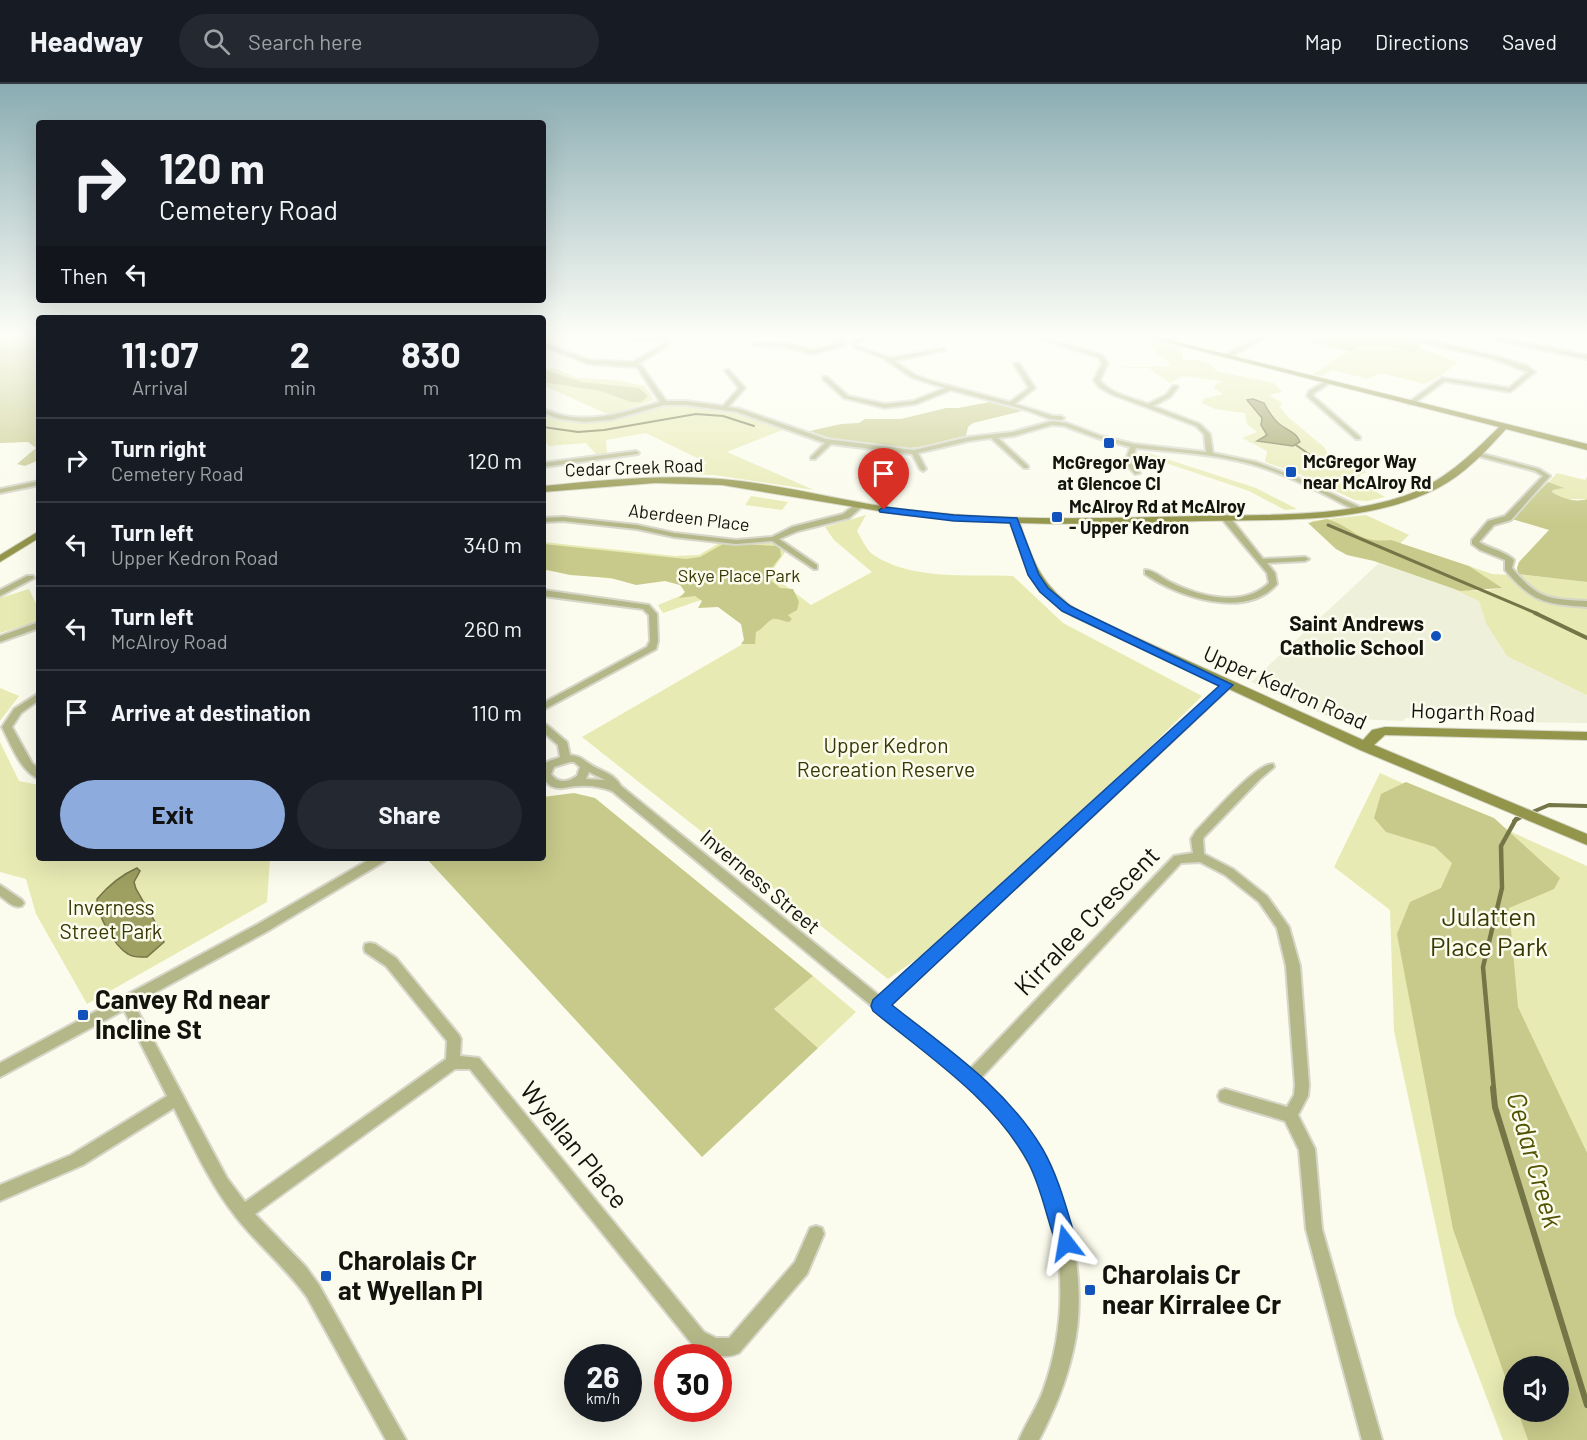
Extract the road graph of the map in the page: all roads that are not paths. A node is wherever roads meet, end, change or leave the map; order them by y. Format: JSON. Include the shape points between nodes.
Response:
{"nodes":[{"id":1,"x":661,"y":398,"type":"edge"},
{"id":2,"x":733,"y":398,"type":"edge"},
{"id":3,"x":852,"y":398,"type":"edge"},
{"id":4,"x":926,"y":398,"type":"edge"},
{"id":5,"x":990,"y":398,"type":"edge"},
{"id":6,"x":1019,"y":398,"type":"edge"},
{"id":7,"x":1129,"y":398,"type":"edge"},
{"id":8,"x":1164,"y":398,"type":"edge"},
{"id":9,"x":1313,"y":398,"type":"edge"},
{"id":10,"x":1392,"y":398,"type":"edge"},
{"id":11,"x":1417,"y":398,"type":"edge"},
{"id":12,"x":664,"y":403,"type":"junction"},
{"id":13,"x":1411,"y":403,"type":"junction"},
{"id":14,"x":1011,"y":404,"type":"junction"},
{"id":15,"x":1149,"y":406,"type":"junction"},
{"id":16,"x":725,"y":407,"type":"junction"},
{"id":17,"x":546,"y":412,"type":"edge"},
{"id":18,"x":1052,"y":420,"type":"junction"},
{"id":19,"x":1505,"y":426,"type":"junction"},
{"id":20,"x":993,"y":436,"type":"junction"},
{"id":21,"x":1358,"y":438,"type":"dead end"},
{"id":22,"x":830,"y":441,"type":"junction"},
{"id":23,"x":1134,"y":446,"type":"junction"},
{"id":24,"x":1587,"y":447,"type":"edge"},
{"id":25,"x":914,"y":452,"type":"junction"},
{"id":26,"x":636,"y":453,"type":"dead end"},
{"id":27,"x":1210,"y":454,"type":"junction"},
{"id":28,"x":1476,"y":454,"type":"junction"},
{"id":29,"x":813,"y":458,"type":"dead end"},
{"id":30,"x":546,"y":465,"type":"edge"},
{"id":31,"x":1026,"y":467,"type":"dead end"},
{"id":32,"x":923,"y":469,"type":"dead end"},
{"id":33,"x":1137,"y":473,"type":"dead end"},
{"id":34,"x":36,"y":484,"type":"edge"},
{"id":35,"x":546,"y":489,"type":"edge"},
{"id":36,"x":0,"y":491,"type":"edge"},
{"id":37,"x":860,"y":505,"type":"junction"},
{"id":38,"x":1360,"y":509,"type":"junction"},
{"id":39,"x":1225,"y":517,"type":"junction"},
{"id":40,"x":546,"y":520,"type":"edge"},
{"id":41,"x":1014,"y":520,"type":"junction"},
{"id":42,"x":36,"y":536,"type":"edge"},
{"id":43,"x":774,"y":539,"type":"junction"},
{"id":44,"x":0,"y":559,"type":"edge"},
{"id":45,"x":1305,"y":559,"type":"dead end"},
{"id":46,"x":1261,"y":561,"type":"junction"},
{"id":47,"x":814,"y":567,"type":"dead end"},
{"id":48,"x":1148,"y":572,"type":"dead end"},
{"id":49,"x":30,"y":578,"type":"dead end"},
{"id":50,"x":0,"y":593,"type":"edge"},
{"id":51,"x":546,"y":593,"type":"edge"},
{"id":52,"x":1587,"y":604,"type":"edge"},
{"id":53,"x":36,"y":626,"type":"edge"},
{"id":54,"x":0,"y":639,"type":"edge"},
{"id":55,"x":1227,"y":685,"type":"junction"},
{"id":56,"x":36,"y":698,"type":"edge"},
{"id":57,"x":546,"y":705,"type":"edge"},
{"id":58,"x":546,"y":730,"type":"edge"},
{"id":59,"x":1587,"y":736,"type":"edge"},
{"id":60,"x":1365,"y":747,"type":"junction"},
{"id":61,"x":566,"y":759,"type":"junction"},
{"id":62,"x":546,"y":766,"type":"edge"},
{"id":63,"x":585,"y":766,"type":"junction"},
{"id":64,"x":1269,"y":767,"type":"dead end"},
{"id":65,"x":36,"y":772,"type":"edge"},
{"id":66,"x":576,"y":782,"type":"junction"},
{"id":67,"x":547,"y":783,"type":"edge"},
{"id":68,"x":616,"y":788,"type":"junction"},
{"id":69,"x":1583,"y":838,"type":"edge"},
{"id":70,"x":1199,"y":858,"type":"junction"},
{"id":71,"x":376,"y":861,"type":"edge"},
{"id":72,"x":0,"y":890,"type":"edge"},
{"id":73,"x":18,"y":903,"type":"dead end"},
{"id":74,"x":370,"y":948,"type":"dead end"},
{"id":75,"x":126,"y":1001,"type":"junction"},
{"id":76,"x":880,"y":1006,"type":"junction"},
{"id":77,"x":453,"y":1062,"type":"junction"},
{"id":78,"x":0,"y":1070,"type":"edge"},
{"id":79,"x":970,"y":1079,"type":"junction"},
{"id":80,"x":1225,"y":1096,"type":"dead end"},
{"id":81,"x":177,"y":1098,"type":"junction"},
{"id":82,"x":1290,"y":1115,"type":"junction"},
{"id":83,"x":0,"y":1193,"type":"edge"},
{"id":84,"x":243,"y":1213,"type":"junction"},
{"id":85,"x":816,"y":1234,"type":"dead end"},
{"id":86,"x":396,"y":1440,"type":"edge"},
{"id":87,"x":1029,"y":1440,"type":"edge"},
{"id":88,"x":1372,"y":1440,"type":"edge"}],
"edges":[{"from":1,"to":12,"type":"street"},
{"from":2,"to":16,"type":"street"},
{"from":3,"to":4,"type":"street","via":[[885,406]]},
{"from":5,"to":14,"type":"street"},
{"from":6,"to":14,"type":"street"},
{"from":7,"to":15,"type":"street"},
{"from":8,"to":15,"type":"street"},
{"from":9,"to":21,"type":"street"},
{"from":10,"to":13,"type":"street"},
{"from":11,"to":13,"type":"street"},
{"from":12,"to":16,"type":"street"},
{"from":12,"to":17,"type":"street","via":[[611,418],[584,420]]},
{"from":13,"to":19,"type":"street"},
{"from":14,"to":18,"type":"street"},
{"from":15,"to":27,"type":"street","via":[[1202,428],[1207,434]]},
{"from":16,"to":22,"type":"street"},
{"from":18,"to":20,"type":"street","via":[[1014,434]]},
{"from":18,"to":23,"type":"street"},
{"from":19,"to":24,"type":"street"},
{"from":19,"to":28,"type":"street","name":"Cedar Creek Road"},
{"from":20,"to":25,"type":"street"},
{"from":20,"to":31,"type":"street"},
{"from":22,"to":25,"type":"street"},
{"from":22,"to":29,"type":"street"},
{"from":23,"to":27,"type":"street"},
{"from":23,"to":33,"type":"street","via":[[1128,463]]},
{"from":25,"to":32,"type":"street"},
{"from":26,"to":30,"type":"street"},
{"from":27,"to":38,"type":"street","via":[[1277,470]]},
{"from":28,"to":38,"type":"street","name":"Cedar Creek Road","via":[[1435,486],[1391,503]]},
{"from":28,"to":52,"type":"street","via":[[1547,476],[1508,518],[1491,523],[1475,540],[1479,546],[1508,558],[1508,568],[1529,593],[1541,599]]},
{"from":34,"to":36,"type":"street"},
{"from":35,"to":37,"type":"street","name":"Cedar Creek Road","via":[[698,481]]},
{"from":37,"to":41,"type":"street","name":"Cedar Creek Road","via":[[928,515]]},
{"from":37,"to":43,"type":"street","name":"Aberdeen Place","via":[[846,516],[795,529]]},
{"from":38,"to":39,"type":"street","name":"Cedar Creek Road","via":[[1315,515]]},
{"from":39,"to":41,"type":"street","name":"Cedar Creek Road"},
{"from":39,"to":46,"type":"street"},
{"from":40,"to":43,"type":"street","name":"Aberdeen Place","via":[[736,542]]},
{"from":41,"to":55,"type":"street","name":"Upper Kedron Road","via":[[1034,575],[1066,609]]},
{"from":42,"to":44,"type":"street"},
{"from":43,"to":47,"type":"street"},
{"from":45,"to":46,"type":"street"},
{"from":46,"to":48,"type":"street","via":[[1271,573],[1273,584],[1265,593],[1244,600],[1196,594]]},
{"from":49,"to":50,"type":"street"},
{"from":51,"to":57,"type":"street","via":[[646,607],[653,614],[654,641],[651,649]]},
{"from":53,"to":54,"type":"street"},
{"from":55,"to":60,"type":"street","name":"Upper Kedron Road"},
{"from":55,"to":76,"type":"street"},
{"from":56,"to":65,"type":"street","via":[[17,711],[8,727],[27,765]]},
{"from":58,"to":61,"type":"street","via":[[563,744]]},
{"from":59,"to":60,"type":"street","name":"Hogarth Road","via":[[1385,730]]},
{"from":60,"to":69,"type":"street","name":"Upper Kedron Road"},
{"from":61,"to":62,"type":"street"},
{"from":61,"to":63,"type":"street","name":"Inverness Street","via":[[577,759]]},
{"from":62,"to":67,"type":"street"},
{"from":63,"to":66,"type":"street","via":[[583,776]]},
{"from":63,"to":68,"type":"street","name":"Inverness Street","via":[[609,777]]},
{"from":64,"to":70,"type":"street","via":[[1199,835]]},
{"from":66,"to":67,"type":"street","name":"Inverness Street"},
{"from":66,"to":68,"type":"street","name":"Inverness Street"},
{"from":68,"to":76,"type":"street","name":"Inverness Street"},
{"from":70,"to":79,"type":"street","name":"Kirralee Crescent","via":[[1174,862]]},
{"from":70,"to":82,"type":"street","via":[[1251,888],[1275,914],[1286,934],[1293,966],[1302,1085],[1301,1096]]},
{"from":71,"to":75,"type":"street"},
{"from":72,"to":73,"type":"street"},
{"from":74,"to":77,"type":"street","via":[[391,962],[454,1039]]},
{"from":75,"to":78,"type":"street"},
{"from":75,"to":81,"type":"street"},
{"from":76,"to":79,"type":"street","name":"Inverness Street"},
{"from":77,"to":84,"type":"street"},
{"from":77,"to":85,"type":"street","name":"Wyellan Place","via":[[474,1063],[698,1338],[715,1347],[732,1347],[801,1268]]},
{"from":79,"to":87,"type":"street","name":"Inverness Street","via":[[1010,1119],[1035,1155],[1055,1201],[1066,1243],[1071,1299],[1067,1344],[1052,1395]]},
{"from":80,"to":82,"type":"street"},
{"from":81,"to":83,"type":"street","via":[[77,1160]]},
{"from":81,"to":84,"type":"street","via":[[221,1184]]},
{"from":82,"to":88,"type":"street","via":[[1307,1149],[1314,1229]]},
{"from":84,"to":86,"type":"street","via":[[313,1291]]}]}
